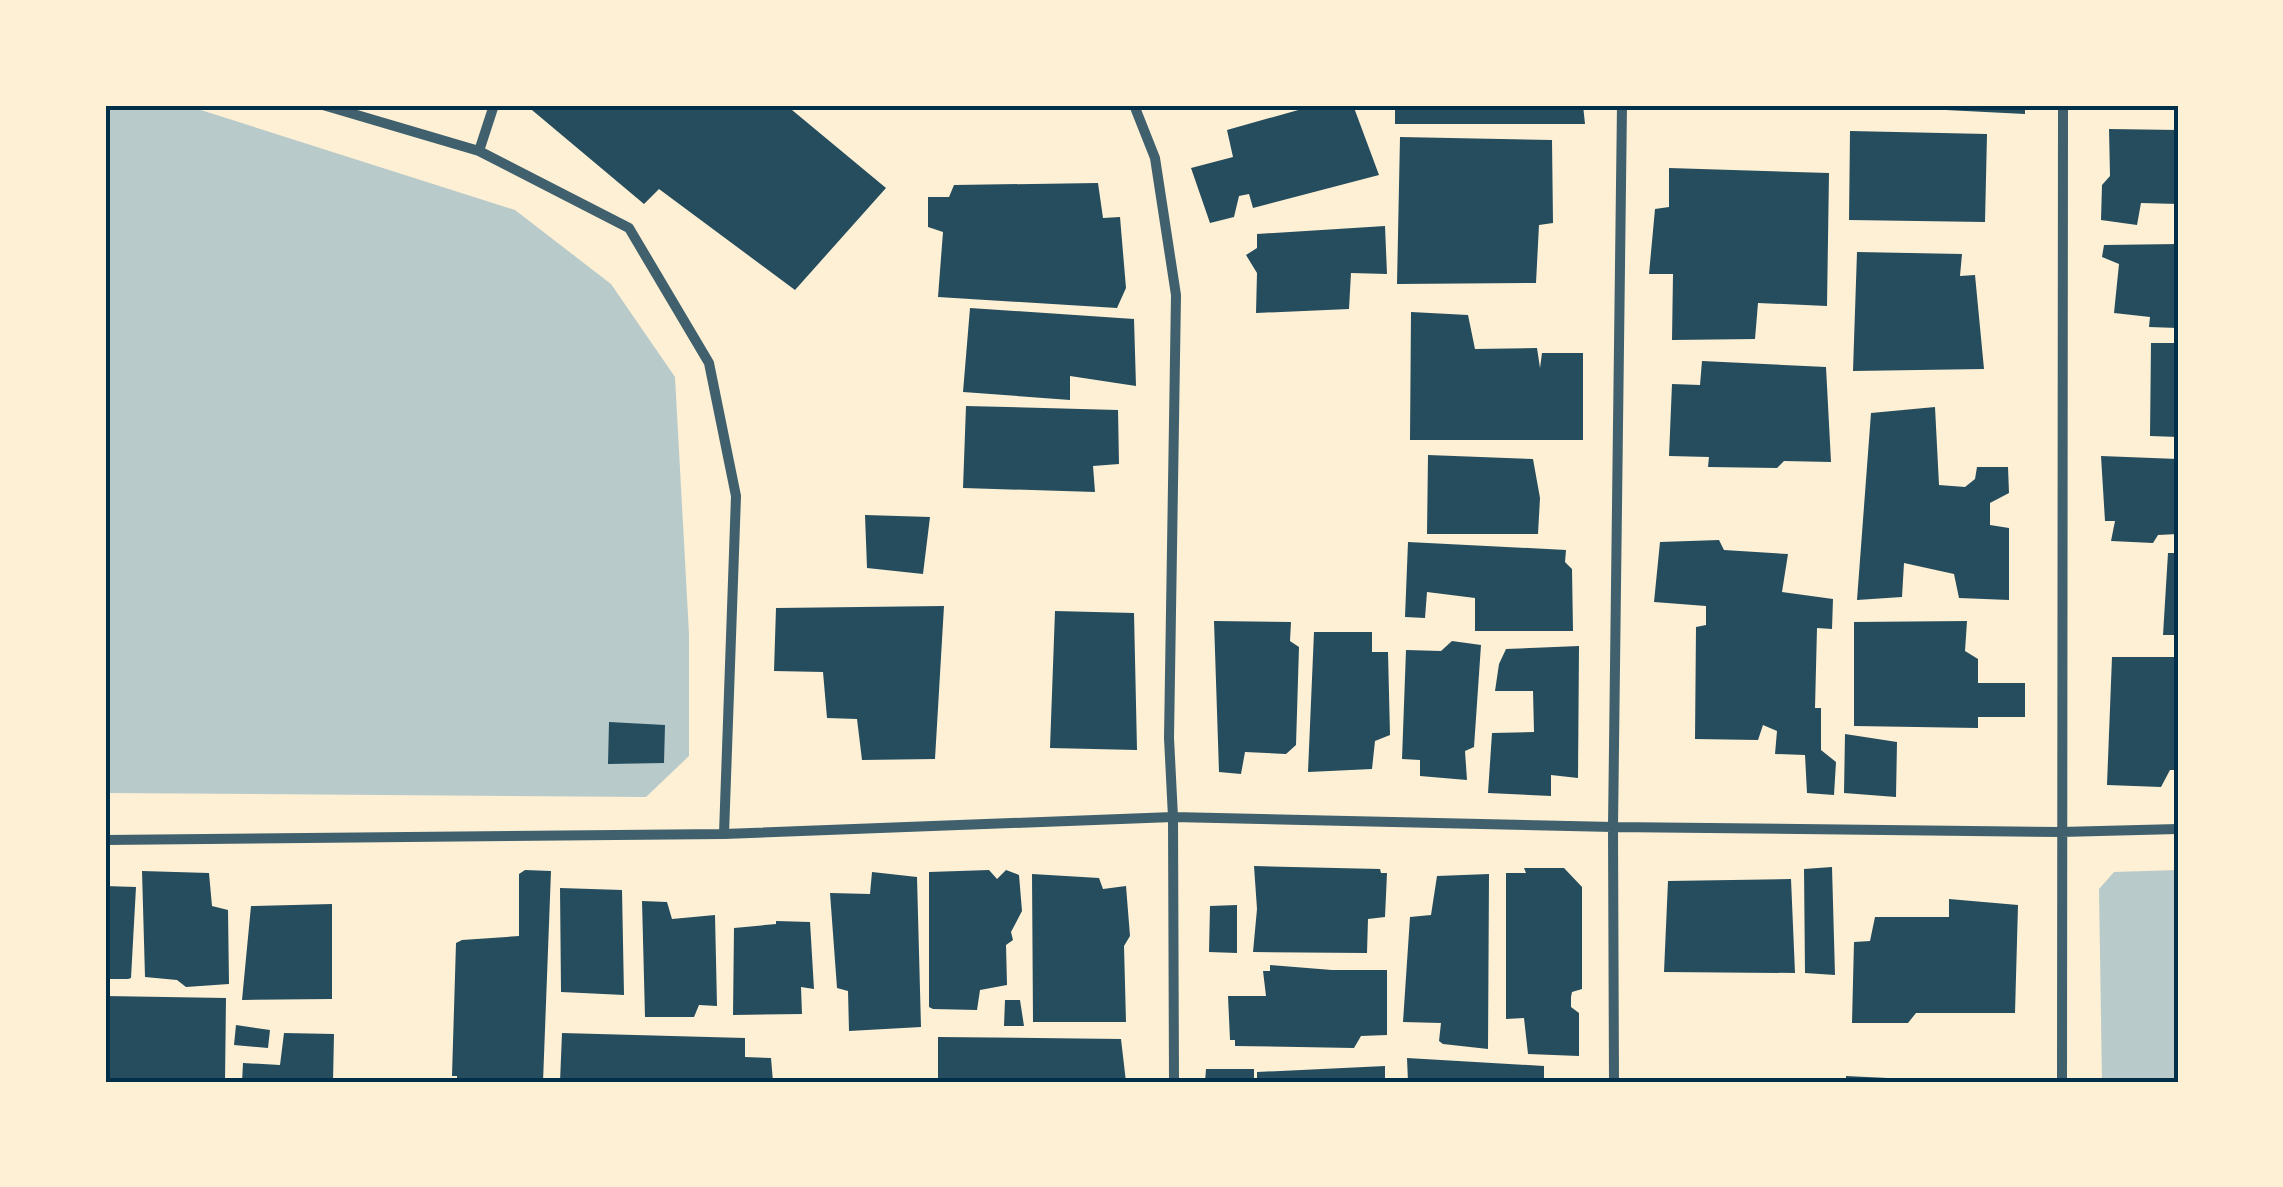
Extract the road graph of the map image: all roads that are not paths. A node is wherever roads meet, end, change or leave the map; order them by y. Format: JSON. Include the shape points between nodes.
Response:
{"nodes":[{"id":1,"x":323,"y":105,"type":"edge"},
{"id":2,"x":494,"y":105,"type":"edge"},
{"id":3,"x":1134,"y":105,"type":"edge"},
{"id":4,"x":1622,"y":105,"type":"edge"},
{"id":5,"x":2063,"y":105,"type":"edge"},
{"id":6,"x":478,"y":151,"type":"junction"},
{"id":7,"x":1173,"y":817,"type":"junction"},
{"id":8,"x":1613,"y":826,"type":"junction"},
{"id":9,"x":2178,"y":829,"type":"edge"},
{"id":10,"x":2060,"y":832,"type":"junction"},
{"id":11,"x":724,"y":834,"type":"junction"},
{"id":12,"x":105,"y":840,"type":"edge"},
{"id":13,"x":1174,"y":1082,"type":"edge"},
{"id":14,"x":1614,"y":1082,"type":"edge"},
{"id":15,"x":2062,"y":1082,"type":"edge"}],
"edges":[{"from":1,"to":6,"type":"street"},
{"from":2,"to":6,"type":"street"},
{"from":3,"to":7,"type":"street","via":[[1156,158],[1176,295]]},
{"from":4,"to":8,"type":"street"},
{"from":5,"to":10,"type":"street"},
{"from":6,"to":11,"type":"street","via":[[629,228],[709,364],[736,496]]},
{"from":7,"to":8,"type":"street"},
{"from":7,"to":11,"type":"street"},
{"from":7,"to":13,"type":"street"},
{"from":8,"to":10,"type":"street"},
{"from":8,"to":14,"type":"street"},
{"from":9,"to":10,"type":"street"},
{"from":10,"to":15,"type":"street"},
{"from":11,"to":12,"type":"street"}]}
